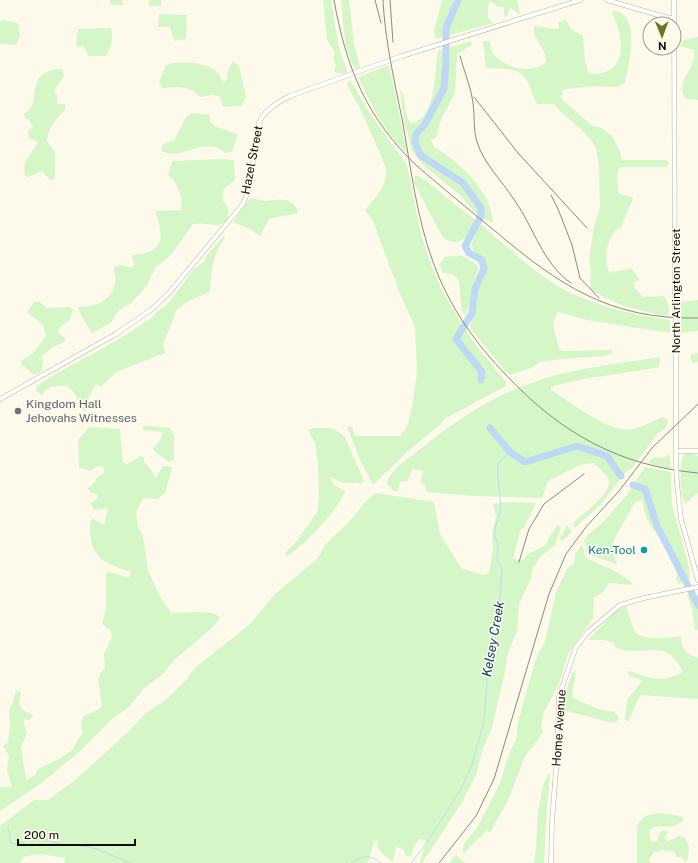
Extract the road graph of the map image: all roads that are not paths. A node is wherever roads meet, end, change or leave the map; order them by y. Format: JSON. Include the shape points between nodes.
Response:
{"nodes":[{"id":1,"x":580,"y":0,"type":"edge"},
{"id":2,"x":607,"y":0,"type":"edge"},
{"id":3,"x":674,"y":0,"type":"edge"},
{"id":4,"x":662,"y":16,"type":"edge"},
{"id":5,"x":674,"y":16,"type":"edge"},
{"id":6,"x":674,"y":56,"type":"edge"},
{"id":7,"x":0,"y":399,"type":"edge"},
{"id":8,"x":676,"y":451,"type":"junction"},
{"id":9,"x":698,"y":451,"type":"edge"},
{"id":10,"x":698,"y":580,"type":"edge"},
{"id":11,"x":696,"y":587,"type":"edge"},
{"id":12,"x":552,"y":863,"type":"edge"}],
"edges":[{"from":1,"to":7,"type":"street","name":"Hazel Street","via":[[391,60],[277,103],[263,115],[259,123],[243,204],[164,298],[131,325]]},
{"from":2,"to":4,"type":"street"},
{"from":3,"to":5,"type":"street","name":"North Arlington Street"},
{"from":6,"to":8,"type":"street","name":"North Arlington Street","bridge":true},
{"from":8,"to":9,"type":"street"},
{"from":8,"to":10,"type":"street","name":"North Arlington Street","bridge":true,"via":[[680,519]]},
{"from":11,"to":12,"type":"street","name":"Home Avenue","via":[[616,607],[582,638],[573,653],[559,696]]}]}
